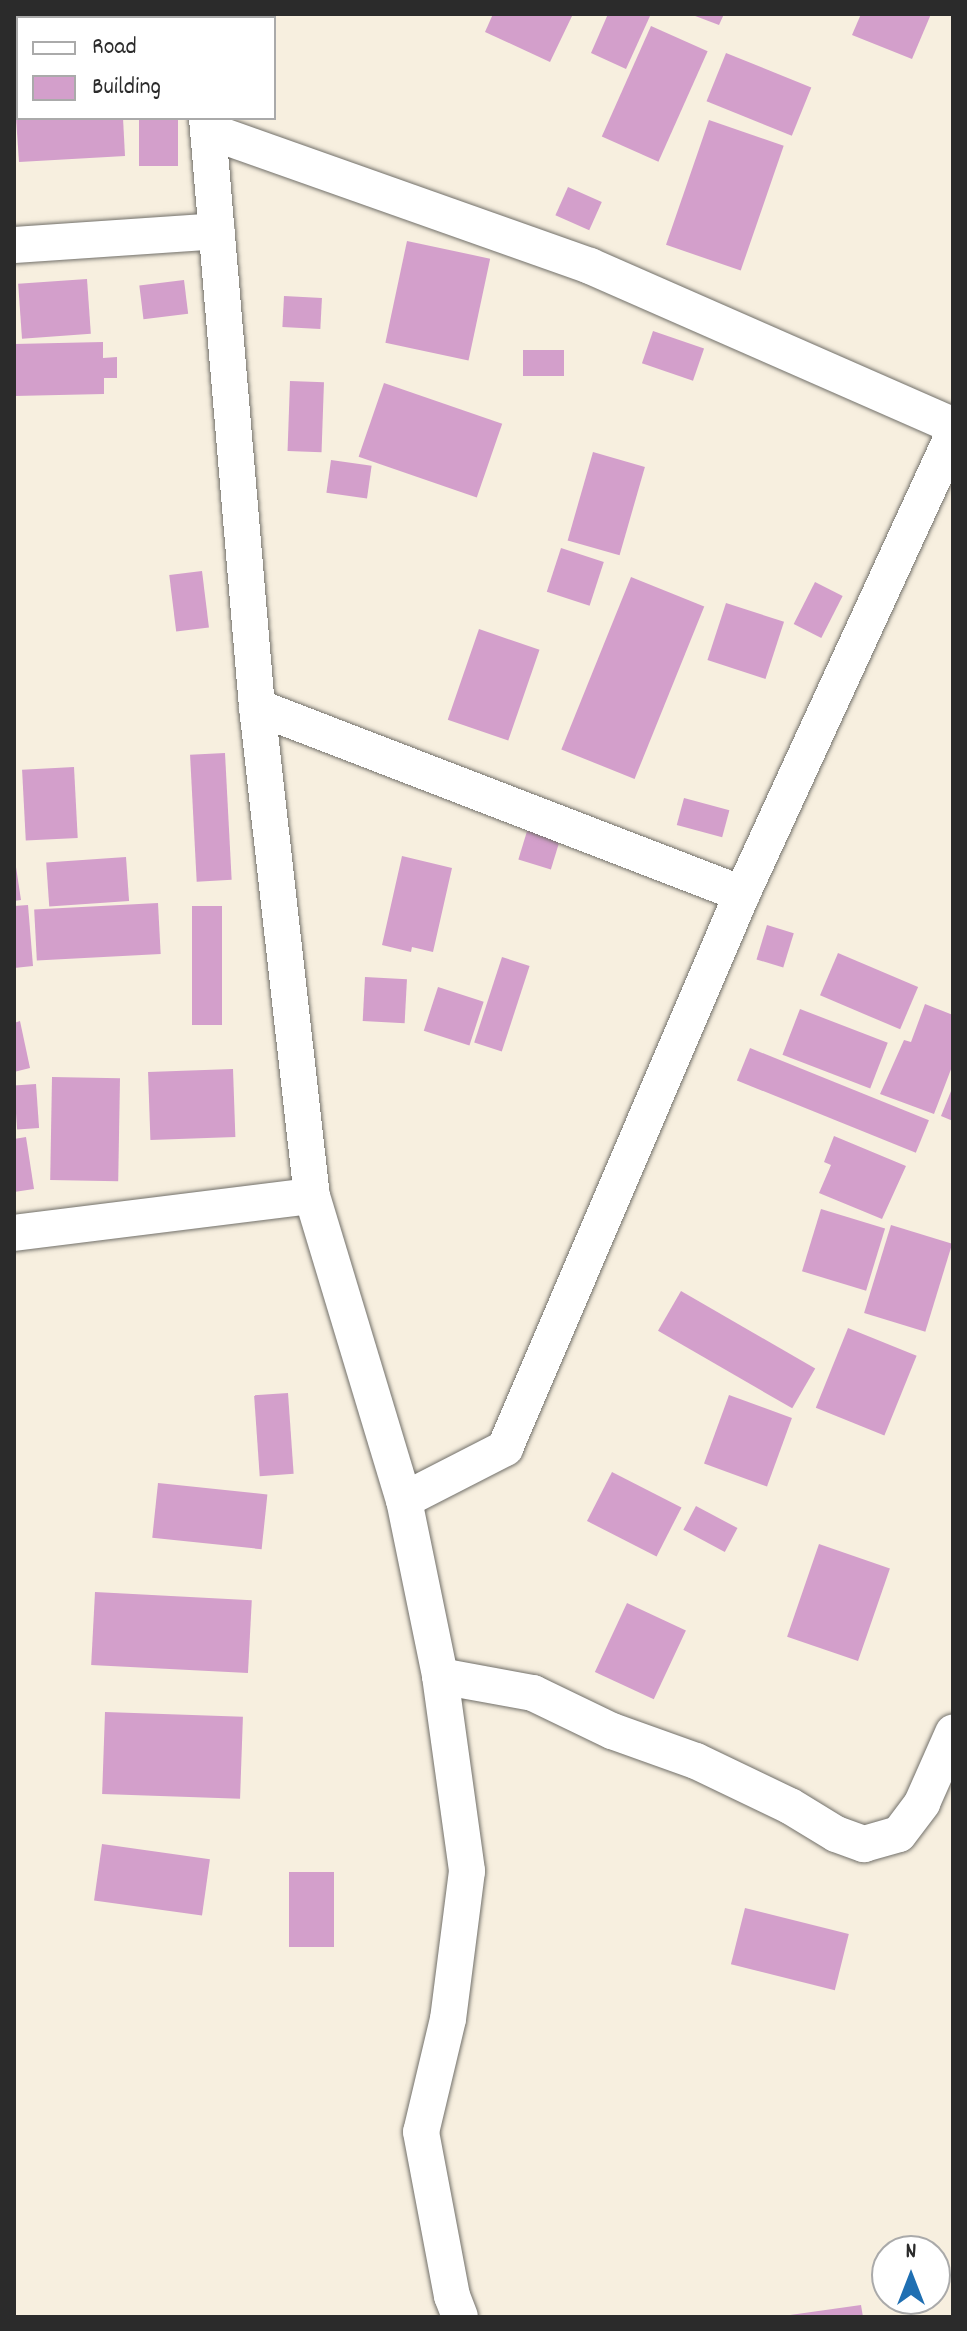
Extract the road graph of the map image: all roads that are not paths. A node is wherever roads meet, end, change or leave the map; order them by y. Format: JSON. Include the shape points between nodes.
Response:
{"nodes":[{"id":1,"x":208,"y":125,"type":"edge"},
{"id":2,"x":217,"y":231,"type":"junction"},
{"id":3,"x":14,"y":245,"type":"edge"},
{"id":4,"x":953,"y":425,"type":"edge"},
{"id":5,"x":953,"y":435,"type":"edge"},
{"id":6,"x":257,"y":707,"type":"junction"},
{"id":7,"x":742,"y":894,"type":"junction"},
{"id":8,"x":312,"y":1196,"type":"junction"},
{"id":9,"x":14,"y":1233,"type":"edge"},
{"id":10,"x":404,"y":1500,"type":"junction"},
{"id":11,"x":440,"y":1676,"type":"junction"},
{"id":12,"x":953,"y":1733,"type":"edge"},
{"id":13,"x":460,"y":2317,"type":"edge"}],
"edges":[{"from":1,"to":2,"type":"street"},
{"from":1,"to":4,"type":"street","via":[[590,266]]},
{"from":2,"to":3,"type":"street"},
{"from":2,"to":6,"type":"street"},
{"from":5,"to":7,"type":"street"},
{"from":6,"to":7,"type":"street"},
{"from":6,"to":8,"type":"street"},
{"from":7,"to":10,"type":"street","via":[[505,1448]]},
{"from":8,"to":9,"type":"street"},
{"from":8,"to":10,"type":"street"},
{"from":10,"to":11,"type":"street"},
{"from":11,"to":12,"type":"street","via":[[533,1693],[612,1731],[696,1761],[864,1844],[899,1834],[922,1803]]},
{"from":11,"to":13,"type":"street","via":[[467,1871],[448,2019],[421,2132]]}]}
